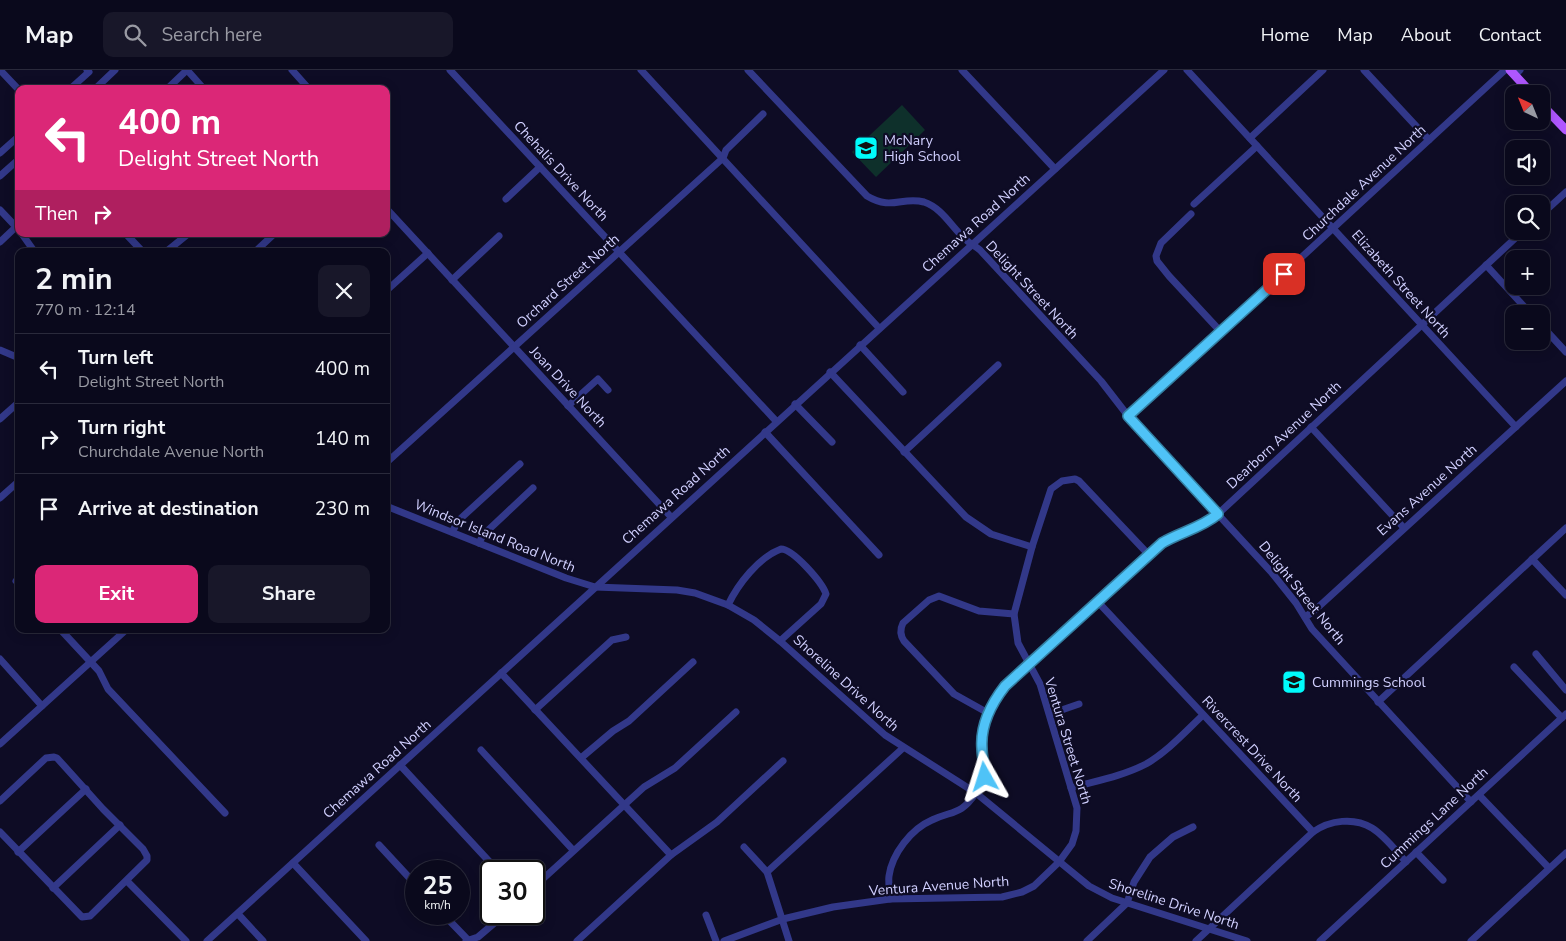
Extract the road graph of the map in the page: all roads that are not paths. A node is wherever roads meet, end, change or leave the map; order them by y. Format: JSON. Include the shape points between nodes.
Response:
{"nodes":[{"id":1,"x":0,"y":70,"type":"edge"},
{"id":2,"x":87,"y":70,"type":"edge"},
{"id":3,"x":115,"y":70,"type":"edge"},
{"id":4,"x":187,"y":70,"type":"edge"},
{"id":5,"x":292,"y":70,"type":"edge"},
{"id":6,"x":450,"y":70,"type":"edge"},
{"id":7,"x":641,"y":70,"type":"edge"},
{"id":8,"x":748,"y":70,"type":"edge"},
{"id":9,"x":962,"y":70,"type":"edge"},
{"id":10,"x":1164,"y":70,"type":"edge"},
{"id":11,"x":1187,"y":70,"type":"edge"},
{"id":12,"x":1323,"y":70,"type":"edge"},
{"id":13,"x":1364,"y":70,"type":"edge"},
{"id":14,"x":1505,"y":70,"type":"edge"},
{"id":15,"x":1515,"y":72,"type":"edge"},
{"id":16,"x":74,"y":85,"type":"edge"},
{"id":17,"x":99,"y":85,"type":"edge"},
{"id":18,"x":171,"y":85,"type":"edge"},
{"id":19,"x":200,"y":85,"type":"edge"},
{"id":20,"x":305,"y":85,"type":"edge"},
{"id":21,"x":1525,"y":85,"type":"edge"},
{"id":22,"x":15,"y":86,"type":"edge"},
{"id":23,"x":1550,"y":113,"type":"edge"},
{"id":24,"x":763,"y":114,"type":"dead end"},
{"id":25,"x":1566,"y":130,"type":"edge"},
{"id":26,"x":1250,"y":138,"type":"junction"},
{"id":27,"x":15,"y":140,"type":"edge"},
{"id":28,"x":1429,"y":140,"type":"junction"},
{"id":29,"x":1258,"y":146,"type":"junction"},
{"id":30,"x":0,"y":153,"type":"edge"},
{"id":31,"x":723,"y":158,"type":"junction"},
{"id":32,"x":15,"y":163,"type":"edge"},
{"id":33,"x":540,"y":168,"type":"junction"},
{"id":34,"x":1055,"y":169,"type":"junction"},
{"id":35,"x":0,"y":176,"type":"edge"},
{"id":36,"x":1566,"y":192,"type":"edge"},
{"id":37,"x":506,"y":199,"type":"dead end"},
{"id":38,"x":1194,"y":204,"type":"dead end"},
{"id":39,"x":1550,"y":206,"type":"edge"},
{"id":40,"x":0,"y":210,"type":"edge"},
{"id":41,"x":390,"y":212,"type":"edge"},
{"id":42,"x":1191,"y":214,"type":"dead end"},
{"id":43,"x":15,"y":225,"type":"edge"},
{"id":44,"x":1333,"y":228,"type":"junction"},
{"id":45,"x":15,"y":230,"type":"edge"},
{"id":46,"x":499,"y":236,"type":"dead end"},
{"id":47,"x":24,"y":237,"type":"edge"},
{"id":48,"x":129,"y":237,"type":"edge"},
{"id":49,"x":184,"y":237,"type":"edge"},
{"id":50,"x":271,"y":237,"type":"edge"},
{"id":51,"x":1513,"y":240,"type":"edge"},
{"id":52,"x":0,"y":242,"type":"edge"},
{"id":53,"x":972,"y":244,"type":"junction"},
{"id":54,"x":32,"y":248,"type":"edge"},
{"id":55,"x":139,"y":248,"type":"edge"},
{"id":56,"x":171,"y":248,"type":"edge"},
{"id":57,"x":259,"y":248,"type":"edge"},
{"id":58,"x":620,"y":252,"type":"junction"},
{"id":59,"x":428,"y":253,"type":"junction"},
{"id":60,"x":1486,"y":265,"type":"junction"},
{"id":61,"x":452,"y":280,"type":"junction"},
{"id":62,"x":390,"y":287,"type":"edge"},
{"id":63,"x":1522,"y":305,"type":"edge"},
{"id":64,"x":1421,"y":325,"type":"junction"},
{"id":65,"x":879,"y":328,"type":"junction"},
{"id":66,"x":1221,"y":332,"type":"junction"},
{"id":67,"x":1550,"y":335,"type":"edge"},
{"id":68,"x":860,"y":345,"type":"junction"},
{"id":69,"x":514,"y":347,"type":"junction"},
{"id":70,"x":0,"y":350,"type":"edge"},
{"id":71,"x":1566,"y":352,"type":"edge"},
{"id":72,"x":15,"y":356,"type":"edge"},
{"id":73,"x":998,"y":365,"type":"dead end"},
{"id":74,"x":830,"y":372,"type":"junction"},
{"id":75,"x":1566,"y":381,"type":"edge"},
{"id":76,"x":608,"y":390,"type":"dead end"},
{"id":77,"x":903,"y":392,"type":"dead end"},
{"id":78,"x":795,"y":404,"type":"junction"},
{"id":79,"x":15,"y":406,"type":"edge"},
{"id":80,"x":568,"y":406,"type":"junction"},
{"id":81,"x":1128,"y":416,"type":"junction"},
{"id":82,"x":0,"y":419,"type":"edge"},
{"id":83,"x":776,"y":421,"type":"junction"},
{"id":84,"x":1311,"y":426,"type":"junction"},
{"id":85,"x":1516,"y":426,"type":"junction"},
{"id":86,"x":765,"y":432,"type":"junction"},
{"id":87,"x":832,"y":442,"type":"dead end"},
{"id":88,"x":904,"y":452,"type":"junction"},
{"id":89,"x":390,"y":459,"type":"edge"},
{"id":90,"x":520,"y":464,"type":"dead end"},
{"id":91,"x":15,"y":485,"type":"edge"},
{"id":92,"x":533,"y":488,"type":"dead end"},
{"id":93,"x":0,"y":498,"type":"edge"},
{"id":94,"x":390,"y":508,"type":"edge"},
{"id":95,"x":1218,"y":514,"type":"junction"},
{"id":96,"x":671,"y":517,"type":"junction"},
{"id":97,"x":1404,"y":528,"type":"junction"},
{"id":98,"x":1566,"y":528,"type":"edge"},
{"id":99,"x":452,"y":532,"type":"junction"},
{"id":100,"x":479,"y":543,"type":"junction"},
{"id":101,"x":1032,"y":547,"type":"junction"},
{"id":102,"x":879,"y":555,"type":"dead end"},
{"id":103,"x":1148,"y":555,"type":"junction"},
{"id":104,"x":1532,"y":559,"type":"junction"},
{"id":105,"x":595,"y":587,"type":"junction"},
{"id":106,"x":1566,"y":595,"type":"edge"},
{"id":107,"x":1098,"y":602,"type":"junction"},
{"id":108,"x":728,"y":605,"type":"junction"},
{"id":109,"x":1014,"y":614,"type":"junction"},
{"id":110,"x":1305,"y":617,"type":"junction"},
{"id":111,"x":64,"y":633,"type":"edge"},
{"id":112,"x":123,"y":633,"type":"edge"},
{"id":113,"x":626,"y":637,"type":"dead end"},
{"id":114,"x":780,"y":641,"type":"junction"},
{"id":115,"x":1536,"y":654,"type":"dead end"},
{"id":116,"x":0,"y":659,"type":"edge"},
{"id":117,"x":90,"y":662,"type":"junction"},
{"id":118,"x":692,"y":662,"type":"dead end"},
{"id":119,"x":1029,"y":664,"type":"junction"},
{"id":120,"x":1514,"y":667,"type":"dead end"},
{"id":121,"x":501,"y":673,"type":"junction"},
{"id":122,"x":1566,"y":690,"type":"edge"},
{"id":123,"x":1378,"y":702,"type":"junction"},
{"id":124,"x":1079,"y":704,"type":"dead end"},
{"id":125,"x":42,"y":706,"type":"junction"},
{"id":126,"x":535,"y":710,"type":"junction"},
{"id":127,"x":736,"y":712,"type":"dead end"},
{"id":128,"x":988,"y":713,"type":"junction"},
{"id":129,"x":1050,"y":714,"type":"junction"},
{"id":130,"x":1203,"y":715,"type":"junction"},
{"id":131,"x":1564,"y":716,"type":"edge"},
{"id":132,"x":0,"y":744,"type":"edge"},
{"id":133,"x":903,"y":748,"type":"junction"},
{"id":134,"x":480,"y":750,"type":"dead end"},
{"id":135,"x":581,"y":758,"type":"junction"},
{"id":136,"x":784,"y":761,"type":"dead end"},
{"id":137,"x":400,"y":765,"type":"junction"},
{"id":138,"x":1071,"y":788,"type":"junction"},
{"id":139,"x":86,"y":789,"type":"junction"},
{"id":140,"x":976,"y":793,"type":"junction"},
{"id":141,"x":1479,"y":794,"type":"junction"},
{"id":142,"x":0,"y":801,"type":"edge"},
{"id":143,"x":1471,"y":802,"type":"junction"},
{"id":144,"x":624,"y":805,"type":"junction"},
{"id":145,"x":225,"y":813,"type":"dead end"},
{"id":146,"x":120,"y":825,"type":"junction"},
{"id":147,"x":1193,"y":827,"type":"dead end"},
{"id":148,"x":0,"y":832,"type":"edge"},
{"id":149,"x":1313,"y":832,"type":"junction"},
{"id":150,"x":379,"y":845,"type":"dead end"},
{"id":151,"x":744,"y":847,"type":"dead end"},
{"id":152,"x":573,"y":850,"type":"junction"},
{"id":153,"x":18,"y":852,"type":"junction"},
{"id":154,"x":1416,"y":852,"type":"junction"},
{"id":155,"x":1566,"y":852,"type":"edge"},
{"id":156,"x":671,"y":855,"type":"junction"},
{"id":157,"x":488,"y":860,"type":"edge"},
{"id":158,"x":1059,"y":862,"type":"junction"},
{"id":159,"x":1406,"y":862,"type":"junction"},
{"id":160,"x":293,"y":863,"type":"junction"},
{"id":161,"x":1549,"y":868,"type":"junction"},
{"id":162,"x":767,"y":872,"type":"junction"},
{"id":163,"x":405,"y":873,"type":"edge"},
{"id":164,"x":545,"y":877,"type":"edge"},
{"id":165,"x":1443,"y":880,"type":"dead end"},
{"id":166,"x":127,"y":881,"type":"junction"},
{"id":167,"x":53,"y":888,"type":"junction"},
{"id":168,"x":890,"y":899,"type":"junction"},
{"id":169,"x":1127,"y":903,"type":"junction"},
{"id":170,"x":238,"y":914,"type":"junction"},
{"id":171,"x":706,"y":915,"type":"dead end"},
{"id":172,"x":783,"y":919,"type":"junction"},
{"id":173,"x":453,"y":925,"type":"edge"},
{"id":174,"x":492,"y":925,"type":"edge"},
{"id":175,"x":1208,"y":930,"type":"junction"},
{"id":176,"x":1476,"y":939,"type":"edge"},
{"id":177,"x":186,"y":941,"type":"edge"},
{"id":178,"x":207,"y":941,"type":"edge"},
{"id":179,"x":263,"y":941,"type":"edge"},
{"id":180,"x":366,"y":941,"type":"edge"},
{"id":181,"x":468,"y":941,"type":"edge"},
{"id":182,"x":577,"y":941,"type":"edge"},
{"id":183,"x":716,"y":941,"type":"edge"},
{"id":184,"x":724,"y":941,"type":"edge"},
{"id":185,"x":789,"y":941,"type":"edge"},
{"id":186,"x":1087,"y":941,"type":"edge"},
{"id":187,"x":1196,"y":941,"type":"edge"},
{"id":188,"x":1247,"y":941,"type":"edge"},
{"id":189,"x":1320,"y":941,"type":"edge"}],
"edges":[{"from":1,"to":22,"type":"street"},
{"from":2,"to":16,"type":"street","via":[[89,72]]},
{"from":3,"to":17,"type":"street"},
{"from":4,"to":18,"type":"street"},
{"from":4,"to":19,"type":"street"},
{"from":5,"to":20,"type":"street"},
{"from":6,"to":33,"type":"street","name":"Chehalis Drive North"},
{"from":7,"to":31,"type":"street"},
{"from":8,"to":53,"type":"street","name":"Delight Street North","via":[[867,196],[885,204],[915,201],[928,204],[941,212]]},
{"from":9,"to":34,"type":"street"},
{"from":10,"to":34,"type":"street","name":"Chemawa Road North"},
{"from":11,"to":26,"type":"street","name":"Elizabeth Street North"},
{"from":12,"to":26,"type":"street"},
{"from":13,"to":28,"type":"street"},
{"from":14,"to":28,"type":"street","name":"Churchdale Avenue North"},
{"from":15,"to":21,"type":"main road"},
{"from":23,"to":25,"type":"main road"},
{"from":24,"to":31,"type":"street","name":"Orchard Street North","via":[[726,150]]},
{"from":26,"to":29,"type":"street","name":"Elizabeth Street North"},
{"from":27,"to":30,"type":"street"},
{"from":28,"to":44,"type":"street","name":"Churchdale Avenue North"},
{"from":29,"to":38,"type":"street"},
{"from":29,"to":44,"type":"street","name":"Elizabeth Street North"},
{"from":31,"to":58,"type":"street","name":"Orchard Street North"},
{"from":31,"to":65,"type":"street"},
{"from":32,"to":35,"type":"street"},
{"from":33,"to":37,"type":"street"},
{"from":33,"to":58,"type":"street","name":"Chehalis Drive North"},
{"from":34,"to":53,"type":"street","name":"Chemawa Road North"},
{"from":36,"to":39,"type":"street"},
{"from":40,"to":43,"type":"street"},
{"from":41,"to":59,"type":"street","name":"Joan Drive North"},
{"from":42,"to":66,"type":"street","via":[[1161,243],[1157,261]]},
{"from":44,"to":64,"type":"street","name":"Elizabeth Street North"},
{"from":44,"to":66,"type":"street","name":"Churchdale Avenue North"},
{"from":45,"to":52,"type":"street"},
{"from":46,"to":61,"type":"street"},
{"from":47,"to":54,"type":"street"},
{"from":48,"to":55,"type":"street"},
{"from":49,"to":56,"type":"street"},
{"from":50,"to":57,"type":"street"},
{"from":51,"to":60,"type":"street","name":"Dearborn Avenue North"},
{"from":53,"to":65,"type":"street","name":"Chemawa Road North"},
{"from":53,"to":81,"type":"street","name":"Delight Street North","via":[[1094,374]]},
{"from":58,"to":69,"type":"street","name":"Orchard Street North"},
{"from":58,"to":83,"type":"street","name":"Chehalis Drive North"},
{"from":59,"to":61,"type":"street","name":"Joan Drive North"},
{"from":59,"to":62,"type":"street"},
{"from":60,"to":63,"type":"street"},
{"from":60,"to":64,"type":"street","name":"Dearborn Avenue North"},
{"from":61,"to":69,"type":"street","name":"Joan Drive North"},
{"from":64,"to":84,"type":"street","name":"Dearborn Avenue North"},
{"from":64,"to":85,"type":"street","name":"Elizabeth Street North"},
{"from":65,"to":68,"type":"street","name":"Chemawa Road North"},
{"from":66,"to":81,"type":"street","name":"Churchdale Avenue North"},
{"from":67,"to":71,"type":"street"},
{"from":68,"to":74,"type":"street","name":"Chemawa Road North"},
{"from":68,"to":77,"type":"street"},
{"from":69,"to":80,"type":"street","name":"Joan Drive North"},
{"from":69,"to":89,"type":"street","name":"Orchard Street North"},
{"from":70,"to":72,"type":"street"},
{"from":73,"to":88,"type":"street"},
{"from":74,"to":78,"type":"street","name":"Chemawa Road North"},
{"from":74,"to":88,"type":"street"},
{"from":75,"to":85,"type":"street","name":"Evans Avenue North"},
{"from":76,"to":80,"type":"street","via":[[598,379]]},
{"from":78,"to":83,"type":"street","name":"Chemawa Road North"},
{"from":78,"to":87,"type":"street"},
{"from":79,"to":82,"type":"street"},
{"from":80,"to":96,"type":"street","name":"Joan Drive North"},
{"from":81,"to":95,"type":"street","name":"Delight Street North"},
{"from":83,"to":86,"type":"street","name":"Chemawa Road North"},
{"from":84,"to":95,"type":"street","name":"Dearborn Avenue North"},
{"from":84,"to":97,"type":"street"},
{"from":85,"to":97,"type":"street","name":"Evans Avenue North"},
{"from":86,"to":96,"type":"street","name":"Chemawa Road North"},
{"from":86,"to":102,"type":"street"},
{"from":88,"to":101,"type":"street","via":[[972,522],[991,534]]},
{"from":90,"to":99,"type":"street","via":[[459,520]]},
{"from":91,"to":93,"type":"street"},
{"from":92,"to":100,"type":"street","via":[[483,535]]},
{"from":94,"to":99,"type":"street","name":"Windsor Island Road North"},
{"from":95,"to":103,"type":"street","name":"Dearborn Avenue North","via":[[1202,526],[1162,543]]},
{"from":95,"to":110,"type":"street","name":"Delight Street North","via":[[1277,578]]},
{"from":96,"to":105,"type":"street","name":"Chemawa Road North"},
{"from":97,"to":110,"type":"street","name":"Evans Avenue North"},
{"from":98,"to":104,"type":"street"},
{"from":99,"to":100,"type":"street","name":"Windsor Island Road North"},
{"from":100,"to":105,"type":"street","name":"Windsor Island Road North"},
{"from":101,"to":103,"type":"street","name":"Ventura Street North","via":[[1048,495],[1055,484],[1068,479],[1079,481]]},
{"from":101,"to":109,"type":"street","name":"Ventura Street North"},
{"from":103,"to":107,"type":"street","name":"Dearborn Avenue North"},
{"from":104,"to":106,"type":"street"},
{"from":104,"to":123,"type":"street"},
{"from":105,"to":108,"type":"street","name":"Shoreline Drive North","via":[[677,590]]},
{"from":105,"to":121,"type":"street","name":"Chemawa Road North"},
{"from":107,"to":119,"type":"street","name":"Dearborn Avenue North"},
{"from":107,"to":130,"type":"street","name":"Rivercrest Drive North"},
{"from":108,"to":114,"type":"street","name":"Shoreline Drive North"},
{"from":108,"to":114,"type":"street","via":[[744,578],[770,554],[781,549],[791,552],[823,586],[826,594],[822,604]]},
{"from":109,"to":119,"type":"street","name":"Ventura Street North","via":[[1018,643]]},
{"from":109,"to":128,"type":"street","via":[[979,611],[939,596],[929,600],[901,627],[904,641],[954,694]]},
{"from":110,"to":123,"type":"street","name":"Delight Street North","via":[[1312,630]]},
{"from":111,"to":117,"type":"street"},
{"from":112,"to":117,"type":"street"},
{"from":113,"to":126,"type":"street","via":[[612,640]]},
{"from":114,"to":133,"type":"street","name":"Shoreline Drive North","via":[[884,735]]},
{"from":115,"to":122,"type":"street"},
{"from":116,"to":125,"type":"street"},
{"from":117,"to":125,"type":"street"},
{"from":117,"to":145,"type":"street","via":[[99,670],[108,689]]},
{"from":118,"to":135,"type":"street","via":[[629,721]]},
{"from":119,"to":128,"type":"street","name":"Dearborn Avenue North","via":[[1005,686]]},
{"from":119,"to":129,"type":"street","name":"Ventura Street North"},
{"from":120,"to":131,"type":"street"},
{"from":121,"to":126,"type":"street"},
{"from":121,"to":137,"type":"street","name":"Chemawa Road North"},
{"from":123,"to":143,"type":"street","name":"Delight Street North"},
{"from":124,"to":129,"type":"street"},
{"from":125,"to":132,"type":"street"},
{"from":126,"to":135,"type":"street"},
{"from":127,"to":144,"type":"street","via":[[676,768],[644,787]]},
{"from":128,"to":140,"type":"street","name":"Dearborn Avenue North","via":[[982,748],[985,777]]},
{"from":129,"to":138,"type":"street","name":"Ventura Street North"},
{"from":130,"to":138,"type":"street","via":[[1146,764]]},
{"from":130,"to":149,"type":"street","name":"Rivercrest Drive North"},
{"from":131,"to":141,"type":"street","name":"Cummings Lane North"},
{"from":133,"to":140,"type":"street","name":"Shoreline Drive North"},
{"from":133,"to":162,"type":"street"},
{"from":134,"to":152,"type":"street"},
{"from":135,"to":144,"type":"street"},
{"from":136,"to":156,"type":"street","via":[[717,822]]},
{"from":137,"to":157,"type":"street"},
{"from":137,"to":160,"type":"street","name":"Chemawa Road North"},
{"from":138,"to":158,"type":"street","name":"Ventura Street North","via":[[1077,808],[1076,831],[1072,844]]},
{"from":139,"to":142,"type":"street","via":[[58,758],[50,757]]},
{"from":139,"to":146,"type":"street"},
{"from":139,"to":153,"type":"street"},
{"from":140,"to":158,"type":"street","name":"Shoreline Drive North"},
{"from":140,"to":168,"type":"street","name":"Dearborn Avenue North","via":[[962,810],[930,820],[907,840],[893,861],[889,877]]},
{"from":141,"to":143,"type":"street","name":"Cummings Lane North"},
{"from":141,"to":161,"type":"street"},
{"from":143,"to":154,"type":"street","name":"Cummings Lane North"},
{"from":144,"to":152,"type":"street"},
{"from":144,"to":156,"type":"street"},
{"from":146,"to":166,"type":"street","via":[[147,856],[145,864]]},
{"from":146,"to":167,"type":"street"},
{"from":147,"to":169,"type":"street","via":[[1173,837],[1150,857],[1134,882]]},
{"from":148,"to":153,"type":"street"},
{"from":149,"to":159,"type":"street","via":[[1336,822],[1360,823],[1373,828]]},
{"from":149,"to":175,"type":"street"},
{"from":150,"to":163,"type":"street"},
{"from":151,"to":162,"type":"street"},
{"from":152,"to":164,"type":"street"},
{"from":153,"to":167,"type":"street"},
{"from":154,"to":159,"type":"street","name":"Cummings Lane North"},
{"from":154,"to":165,"type":"street"},
{"from":155,"to":161,"type":"street"},
{"from":156,"to":182,"type":"street"},
{"from":158,"to":168,"type":"street","name":"Ventura Avenue North","via":[[1034,886],[1002,897]]},
{"from":158,"to":169,"type":"street","name":"Shoreline Drive North","via":[[1101,894]]},
{"from":159,"to":189,"type":"street","name":"Cummings Lane North"},
{"from":160,"to":170,"type":"street","name":"Chemawa Road North"},
{"from":160,"to":180,"type":"street"},
{"from":161,"to":176,"type":"street"},
{"from":162,"to":172,"type":"street"},
{"from":166,"to":167,"type":"street","via":[[86,918],[79,916]]},
{"from":166,"to":177,"type":"street"},
{"from":168,"to":172,"type":"street","name":"Ventura Avenue North","via":[[833,907]]},
{"from":169,"to":175,"type":"street","name":"Shoreline Drive North"},
{"from":169,"to":186,"type":"street"},
{"from":170,"to":178,"type":"street","name":"Chemawa Road North"},
{"from":170,"to":179,"type":"street"},
{"from":171,"to":183,"type":"street"},
{"from":172,"to":184,"type":"street","name":"Ventura Avenue North"},
{"from":172,"to":185,"type":"street"},
{"from":173,"to":181,"type":"street"},
{"from":174,"to":181,"type":"street"},
{"from":175,"to":187,"type":"street"},
{"from":175,"to":188,"type":"street","name":"Shoreline Drive North"}]}
